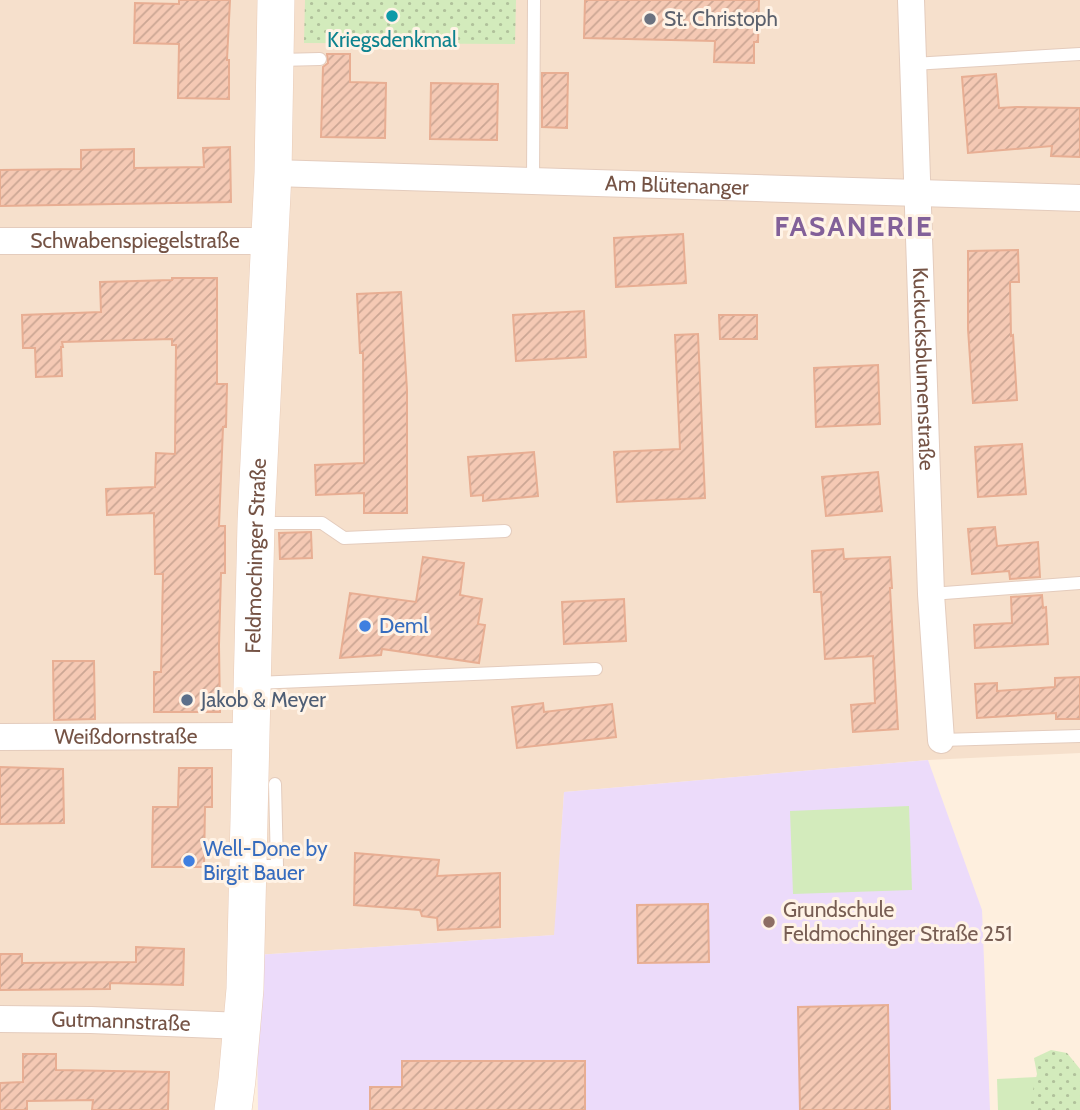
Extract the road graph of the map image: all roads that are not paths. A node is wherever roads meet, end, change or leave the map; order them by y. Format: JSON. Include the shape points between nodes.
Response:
{"nodes":[{"id":1,"x":276,"y":0,"type":"edge"},
{"id":2,"x":534,"y":0,"type":"edge"},
{"id":3,"x":911,"y":0,"type":"edge"},
{"id":4,"x":1080,"y":54,"type":"edge"},
{"id":5,"x":275,"y":60,"type":"junction"},
{"id":6,"x":320,"y":60,"type":"dead end"},
{"id":7,"x":913,"y":64,"type":"junction"},
{"id":8,"x":273,"y":173,"type":"junction"},
{"id":9,"x":533,"y":181,"type":"junction"},
{"id":10,"x":916,"y":192,"type":"junction"},
{"id":11,"x":1080,"y":198,"type":"edge"},
{"id":12,"x":0,"y":241,"type":"edge"},
{"id":13,"x":270,"y":242,"type":"junction"},
{"id":14,"x":256,"y":523,"type":"junction"},
{"id":15,"x":505,"y":531,"type":"dead end"},
{"id":16,"x":1080,"y":583,"type":"edge"},
{"id":17,"x":932,"y":594,"type":"junction"},
{"id":18,"x":596,"y":669,"type":"dead end"},
{"id":19,"x":251,"y":683,"type":"junction"},
{"id":20,"x":251,"y":736,"type":"junction"},
{"id":21,"x":1080,"y":736,"type":"edge"},
{"id":22,"x":0,"y":737,"type":"edge"},
{"id":23,"x":941,"y":740,"type":"joint"},
{"id":24,"x":275,"y":784,"type":"dead end"},
{"id":25,"x":247,"y":866,"type":"junction"},
{"id":26,"x":0,"y":1019,"type":"edge"},
{"id":27,"x":243,"y":1026,"type":"junction"},
{"id":28,"x":233,"y":1110,"type":"edge"}],
"edges":[{"from":1,"to":5,"type":"main road","name":"Feldmochinger Straße"},
{"from":2,"to":9,"type":"lane"},
{"from":3,"to":7,"type":"street","name":"Kuckucksblumenstraße"},
{"from":4,"to":7,"type":"lane"},
{"from":5,"to":6,"type":"lane"},
{"from":5,"to":8,"type":"main road","name":"Feldmochinger Straße"},
{"from":7,"to":10,"type":"street","name":"Kuckucksblumenstraße"},
{"from":8,"to":9,"type":"street","name":"Am Blütenanger"},
{"from":8,"to":13,"type":"main road","name":"Feldmochinger Straße"},
{"from":9,"to":10,"type":"street","name":"Am Blütenanger"},
{"from":10,"to":11,"type":"street","name":"Am Blütenanger"},
{"from":10,"to":17,"type":"street","name":"Kuckucksblumenstraße"},
{"from":12,"to":13,"type":"street","name":"Schwabenspiegelstraße"},
{"from":13,"to":14,"type":"main road","name":"Feldmochinger Straße"},
{"from":14,"to":15,"type":"lane","via":[[321,523],[344,538]]},
{"from":14,"to":19,"type":"main road","name":"Feldmochinger Straße"},
{"from":16,"to":17,"type":"lane"},
{"from":17,"to":23,"type":"street","name":"Kuckucksblumenstraße"},
{"from":18,"to":19,"type":"lane"},
{"from":19,"to":20,"type":"main road","name":"Feldmochinger Straße"},
{"from":20,"to":22,"type":"street","name":"Weißdornstraße"},
{"from":20,"to":25,"type":"main road","name":"Feldmochinger Straße"},
{"from":21,"to":23,"type":"lane"},
{"from":24,"to":25,"type":"lane","via":[[277,866]]},
{"from":25,"to":27,"type":"main road","name":"Feldmochinger Straße"},
{"from":26,"to":27,"type":"street","name":"Gutmannstraße"},
{"from":27,"to":28,"type":"main road","name":"Feldmochinger Straße"}]}
